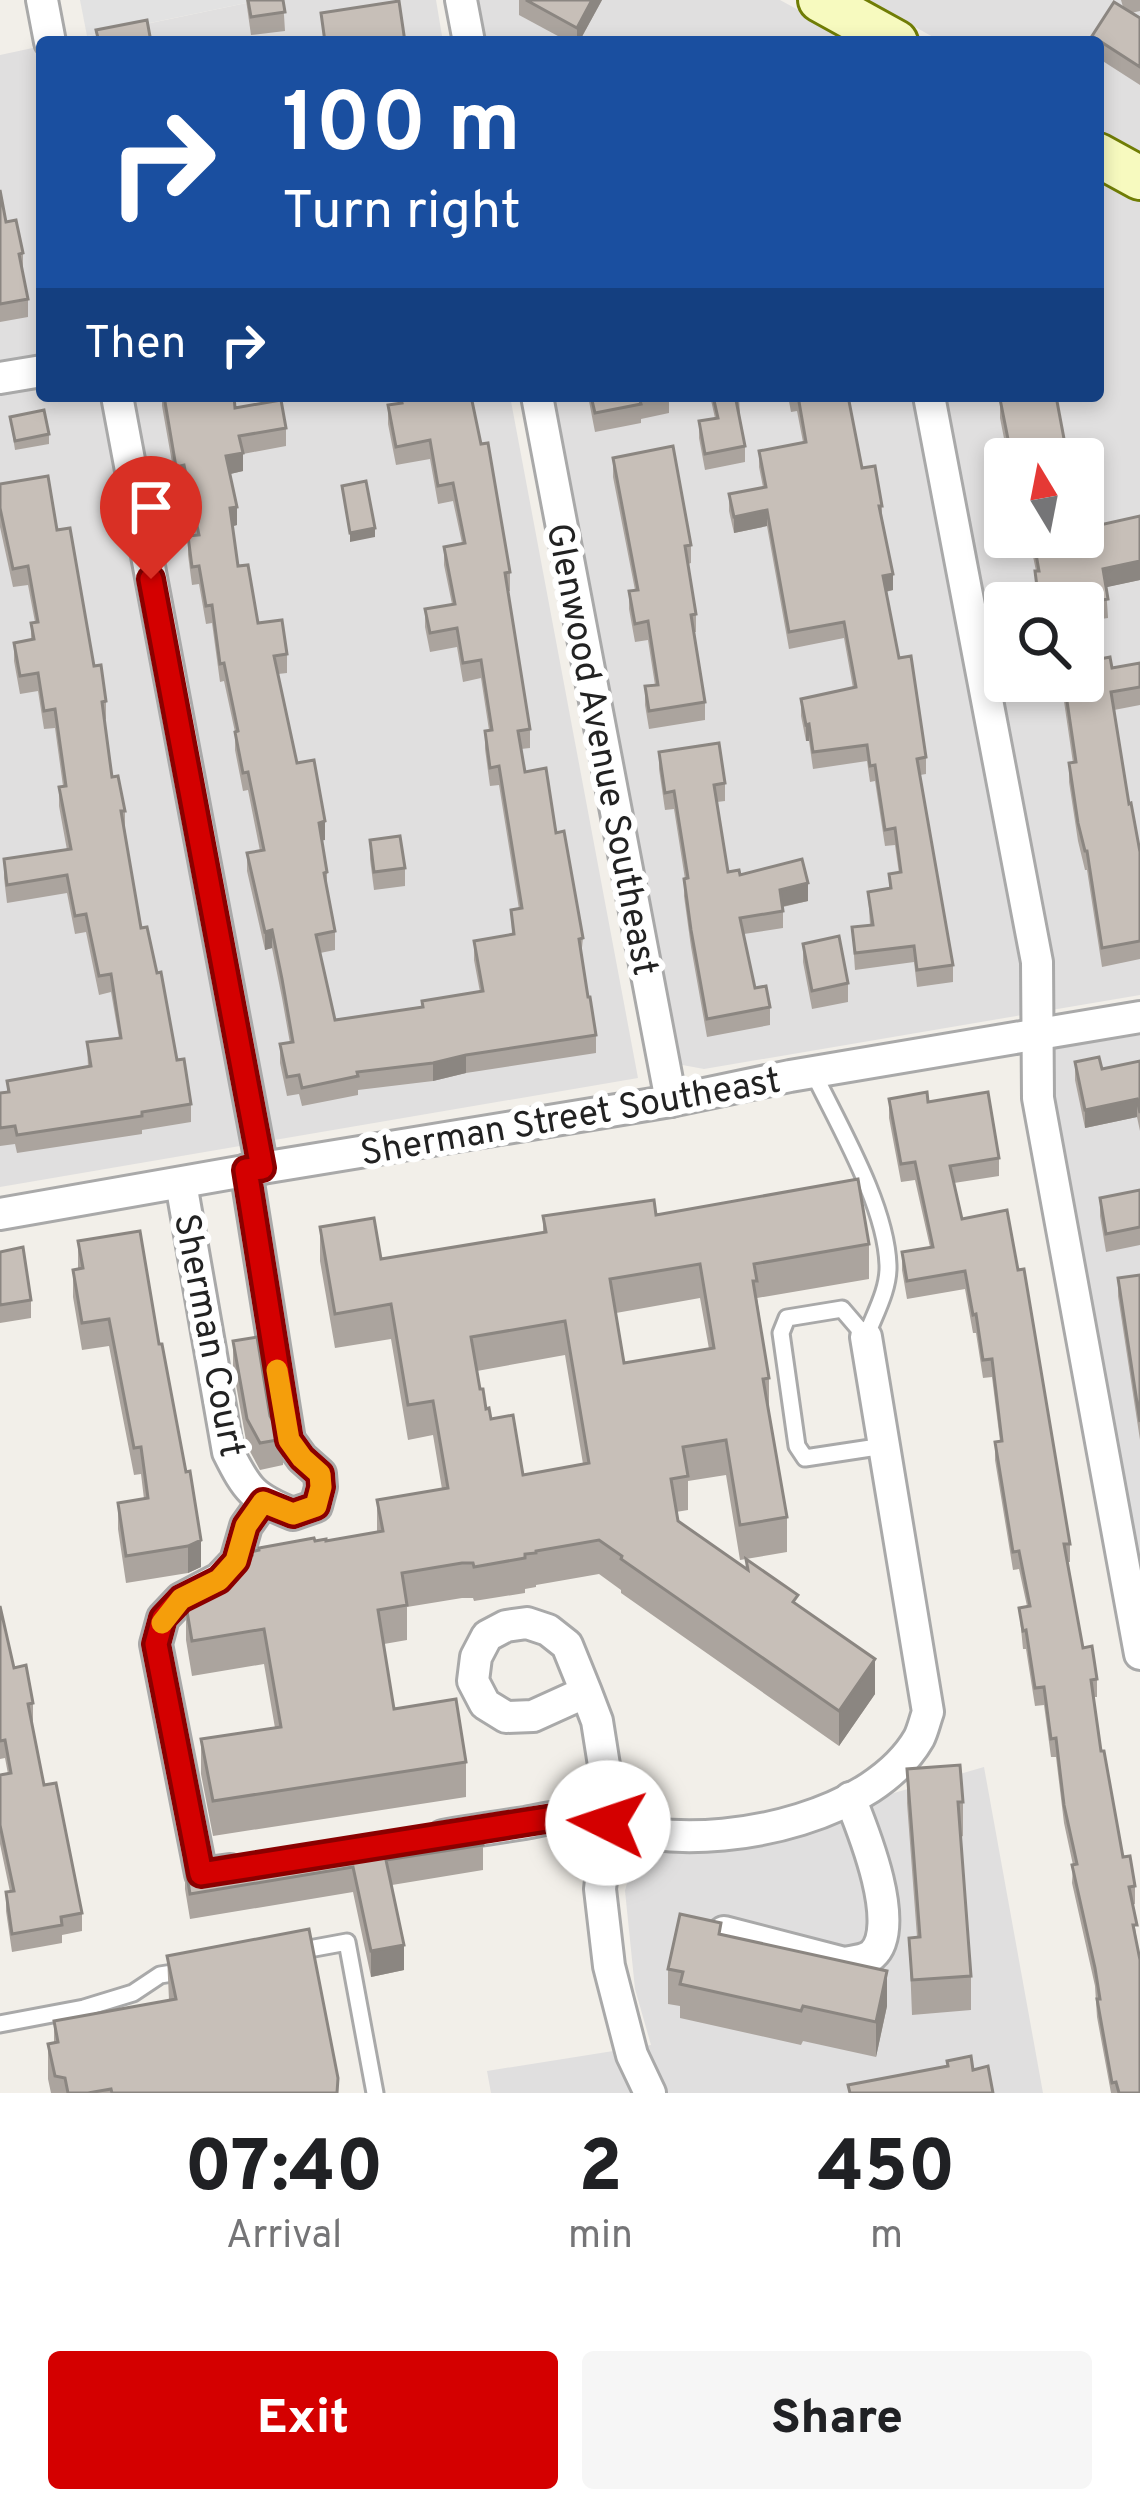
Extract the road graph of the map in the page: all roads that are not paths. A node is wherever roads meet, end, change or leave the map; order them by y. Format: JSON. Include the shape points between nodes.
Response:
{"nodes":[{"id":1,"x":42,"y":0,"type":"edge"},
{"id":2,"x":461,"y":0,"type":"edge"},
{"id":3,"x":847,"y":15,"type":"edge"},
{"id":4,"x":49,"y":36,"type":"edge"},
{"id":5,"x":468,"y":36,"type":"edge"},
{"id":6,"x":885,"y":36,"type":"edge"},
{"id":7,"x":1104,"y":158,"type":"edge"},
{"id":8,"x":1140,"y":178,"type":"edge"},
{"id":9,"x":36,"y":372,"type":"edge"},
{"id":10,"x":0,"y":378,"type":"edge"},
{"id":11,"x":118,"y":402,"type":"edge"},
{"id":12,"x":538,"y":402,"type":"edge"},
{"id":13,"x":929,"y":402,"type":"edge"},
{"id":14,"x":1140,"y":1017,"type":"edge"},
{"id":15,"x":1036,"y":1036,"type":"junction"},
{"id":16,"x":813,"y":1072,"type":"junction"},
{"id":17,"x":670,"y":1101,"type":"junction"},
{"id":18,"x":254,"y":1169,"type":"junction"},
{"id":19,"x":181,"y":1183,"type":"junction"},
{"id":20,"x":0,"y":1214,"type":"edge"},
{"id":21,"x":866,"y":1337,"type":"junction"},
{"id":22,"x":884,"y":1446,"type":"junction"},
{"id":23,"x":263,"y":1502,"type":"junction"},
{"id":24,"x":1140,"y":1654,"type":"edge"},
{"id":25,"x":586,"y":1692,"type":"dead end"},
{"id":26,"x":850,"y":1798,"type":"junction"},
{"id":27,"x":608,"y":1823,"type":"junction"},
{"id":28,"x":425,"y":1838,"type":"edge"},
{"id":29,"x":268,"y":1864,"type":"edge"},
{"id":30,"x":724,"y":1932,"type":"edge"},
{"id":31,"x":277,"y":1954,"type":"edge"},
{"id":32,"x":207,"y":1967,"type":"edge"},
{"id":33,"x":0,"y":2024,"type":"edge"},
{"id":34,"x":375,"y":2093,"type":"edge"},
{"id":35,"x":650,"y":2093,"type":"edge"}],
"edges":[{"from":1,"to":4,"type":"street"},
{"from":2,"to":5,"type":"street"},
{"from":3,"to":6,"type":"main road"},
{"from":7,"to":8,"type":"main road"},
{"from":9,"to":10,"type":"street"},
{"from":11,"to":18,"type":"street"},
{"from":12,"to":17,"type":"street","name":"Glenwood Avenue Southeast"},
{"from":13,"to":15,"type":"street","via":[[1037,962]]},
{"from":14,"to":15,"type":"street","name":"Sherman Street Southeast"},
{"from":15,"to":16,"type":"street","name":"Sherman Street Southeast"},
{"from":15,"to":24,"type":"street","via":[[1038,1098]]},
{"from":16,"to":17,"type":"street","name":"Sherman Street Southeast"},
{"from":16,"to":21,"type":"lane","via":[[881,1228],[885,1287]]},
{"from":17,"to":18,"type":"street","name":"Sherman Street Southeast"},
{"from":18,"to":19,"type":"street","name":"Sherman Street Southeast"},
{"from":18,"to":23,"type":"street","name":"Sherman Court","via":[[289,1440],[320,1474],[321,1487],[316,1506],[293,1514]]},
{"from":19,"to":20,"type":"street","name":"Sherman Street Southeast"},
{"from":19,"to":23,"type":"street","name":"Sherman Court","via":[[228,1452]]},
{"from":21,"to":22,"type":"street"},
{"from":21,"to":22,"type":"lane","via":[[842,1309],[788,1318],[781,1333],[797,1446],[805,1458]]},
{"from":22,"to":26,"type":"street","via":[[928,1712],[920,1737],[895,1767]]},
{"from":23,"to":29,"type":"street","via":[[236,1561],[181,1599],[163,1618],[156,1644],[201,1874]]},
{"from":25,"to":27,"type":"street","via":[[597,1721]]},
{"from":26,"to":27,"type":"street","via":[[742,1832],[654,1834]]},
{"from":26,"to":30,"type":"street","via":[[877,1875],[882,1937],[875,1953],[844,1963]]},
{"from":27,"to":28,"type":"street","via":[[559,1817]]},
{"from":27,"to":35,"type":"street","via":[[600,1889],[609,1966]]},
{"from":31,"to":34,"type":"lane","via":[[346,1942]]},
{"from":32,"to":33,"type":"lane","via":[[160,1975],[85,2008]]}]}
